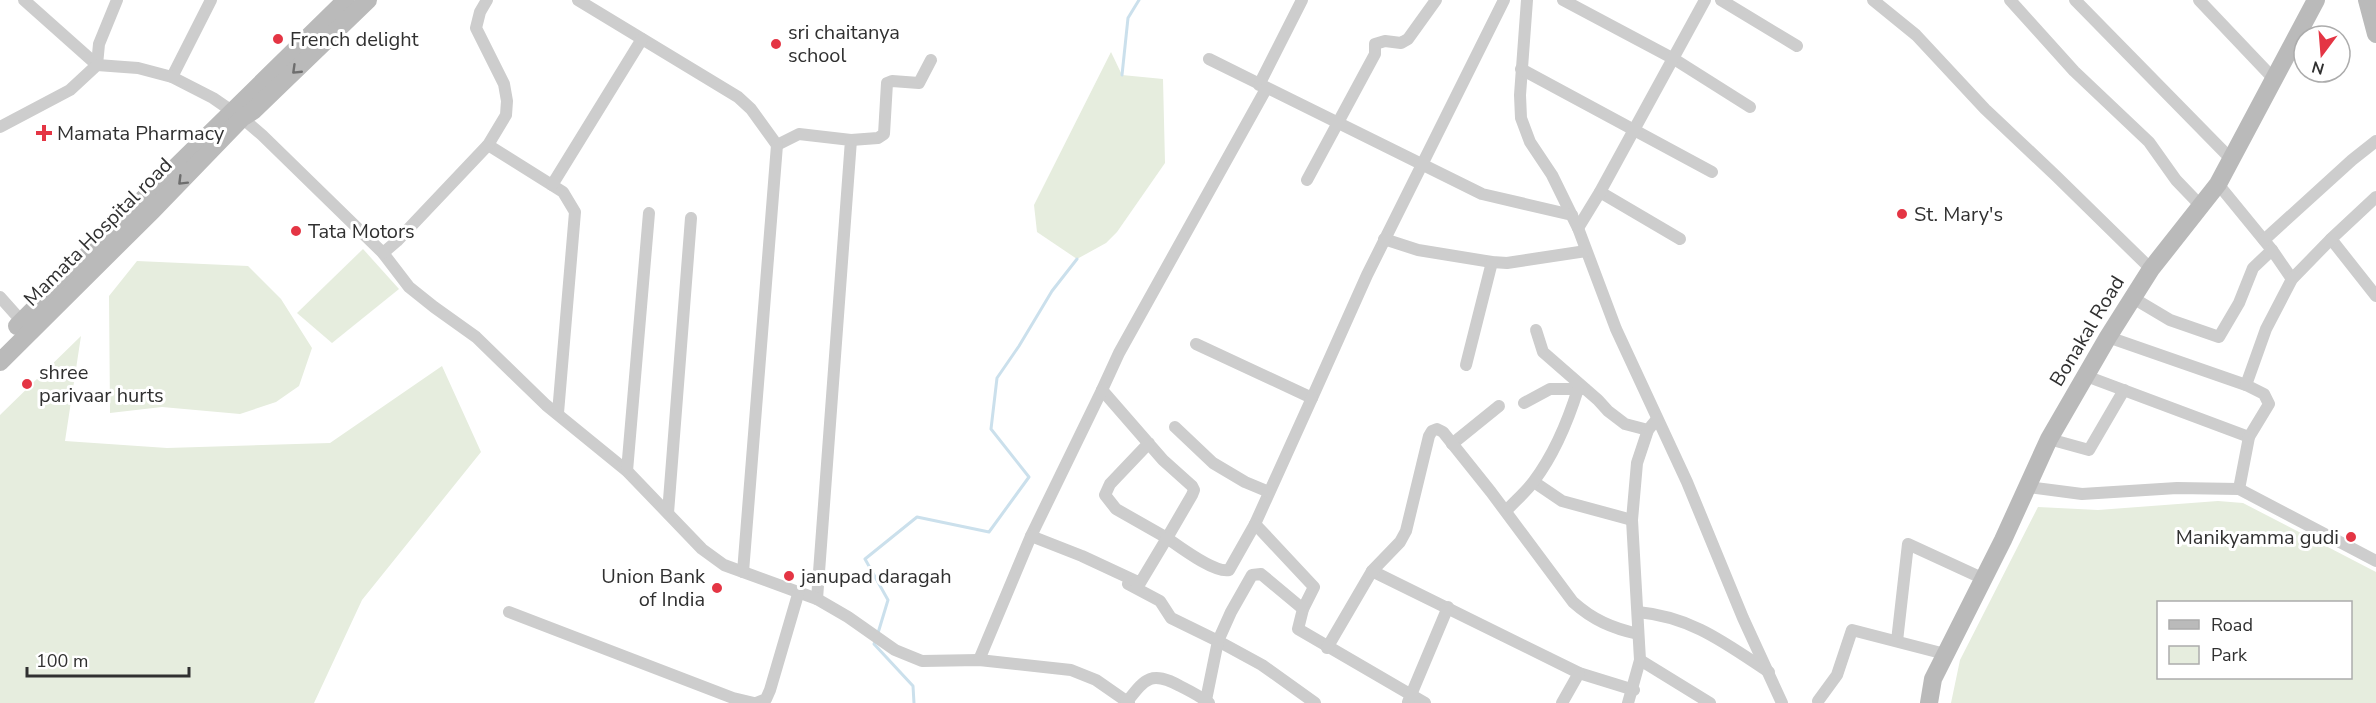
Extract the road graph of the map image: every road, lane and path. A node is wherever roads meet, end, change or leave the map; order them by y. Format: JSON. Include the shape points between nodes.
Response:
{"nodes":[{"id":1,"x":24,"y":0,"type":"edge"},
{"id":2,"x":117,"y":0,"type":"edge"},
{"id":3,"x":346,"y":0,"type":"edge"},
{"id":4,"x":368,"y":0,"type":"edge"},
{"id":5,"x":487,"y":0,"type":"edge"},
{"id":6,"x":578,"y":0,"type":"edge"},
{"id":7,"x":1302,"y":0,"type":"edge"},
{"id":8,"x":1436,"y":0,"type":"edge"},
{"id":9,"x":1504,"y":0,"type":"edge"},
{"id":10,"x":1527,"y":0,"type":"edge"},
{"id":11,"x":1563,"y":0,"type":"edge"},
{"id":12,"x":1704,"y":0,"type":"edge"},
{"id":13,"x":1722,"y":0,"type":"edge"},
{"id":14,"x":1873,"y":0,"type":"edge"},
{"id":15,"x":2010,"y":0,"type":"edge"},
{"id":16,"x":2075,"y":0,"type":"edge"},
{"id":17,"x":2199,"y":0,"type":"edge"},
{"id":18,"x":2316,"y":0,"type":"edge"},
{"id":19,"x":2367,"y":0,"type":"edge"},
{"id":20,"x":206,"y":2,"type":"edge"},
{"id":21,"x":2376,"y":29,"type":"edge"},
{"id":22,"x":642,"y":39,"type":"junction"},
{"id":23,"x":1797,"y":46,"type":"dead end"},
{"id":24,"x":1209,"y":58,"type":"dead end"},
{"id":25,"x":1674,"y":59,"type":"junction"},
{"id":26,"x":931,"y":60,"type":"dead end"},
{"id":27,"x":97,"y":65,"type":"junction"},
{"id":28,"x":1521,"y":69,"type":"junction"},
{"id":29,"x":172,"y":76,"type":"junction"},
{"id":30,"x":2273,"y":78,"type":"junction"},
{"id":31,"x":1263,"y":87,"type":"junction"},
{"id":32,"x":1750,"y":107,"type":"dead end"},
{"id":33,"x":242,"y":111,"type":"junction"},
{"id":34,"x":1338,"y":121,"type":"junction"},
{"id":35,"x":0,"y":127,"type":"edge"},
{"id":36,"x":1635,"y":129,"type":"junction"},
{"id":37,"x":850,"y":140,"type":"junction"},
{"id":38,"x":2376,"y":141,"type":"edge"},
{"id":39,"x":488,"y":145,"type":"junction"},
{"id":40,"x":777,"y":146,"type":"junction"},
{"id":41,"x":2230,"y":158,"type":"junction"},
{"id":42,"x":1420,"y":165,"type":"junction"},
{"id":43,"x":1713,"y":172,"type":"dead end"},
{"id":44,"x":1306,"y":180,"type":"dead end"},
{"id":45,"x":2218,"y":184,"type":"junction"},
{"id":46,"x":552,"y":185,"type":"junction"},
{"id":47,"x":1600,"y":192,"type":"junction"},
{"id":48,"x":2376,"y":198,"type":"edge"},
{"id":49,"x":2201,"y":206,"type":"junction"},
{"id":50,"x":649,"y":213,"type":"dead end"},
{"id":51,"x":1572,"y":215,"type":"junction"},
{"id":52,"x":692,"y":218,"type":"dead end"},
{"id":53,"x":1578,"y":228,"type":"junction"},
{"id":54,"x":1384,"y":239,"type":"junction"},
{"id":55,"x":1680,"y":239,"type":"dead end"},
{"id":56,"x":2331,"y":239,"type":"junction"},
{"id":57,"x":2268,"y":245,"type":"junction"},
{"id":58,"x":1586,"y":251,"type":"junction"},
{"id":59,"x":383,"y":253,"type":"junction"},
{"id":60,"x":1492,"y":262,"type":"junction"},
{"id":61,"x":2151,"y":269,"type":"junction"},
{"id":62,"x":2292,"y":279,"type":"junction"},
{"id":63,"x":2376,"y":296,"type":"edge"},
{"id":64,"x":0,"y":297,"type":"edge"},
{"id":65,"x":2133,"y":298,"type":"junction"},
{"id":66,"x":26,"y":326,"type":"junction"},
{"id":67,"x":1536,"y":330,"type":"dead end"},
{"id":68,"x":2108,"y":337,"type":"junction"},
{"id":69,"x":0,"y":344,"type":"edge"},
{"id":70,"x":1196,"y":344,"type":"dead end"},
{"id":71,"x":0,"y":362,"type":"edge"},
{"id":72,"x":1466,"y":365,"type":"dead end"},
{"id":73,"x":2086,"y":376,"type":"junction"},
{"id":74,"x":2246,"y":385,"type":"junction"},
{"id":75,"x":1582,"y":389,"type":"junction"},
{"id":76,"x":1102,"y":390,"type":"junction"},
{"id":77,"x":2124,"y":390,"type":"junction"},
{"id":78,"x":1312,"y":398,"type":"junction"},
{"id":79,"x":1524,"y":404,"type":"dead end"},
{"id":80,"x":1499,"y":405,"type":"dead end"},
{"id":81,"x":558,"y":412,"type":"junction"},
{"id":82,"x":1657,"y":419,"type":"junction"},
{"id":83,"x":1175,"y":427,"type":"dead end"},
{"id":84,"x":1648,"y":430,"type":"junction"},
{"id":85,"x":2249,"y":437,"type":"junction"},
{"id":86,"x":2049,"y":439,"type":"junction"},
{"id":87,"x":1149,"y":443,"type":"junction"},
{"id":88,"x":1452,"y":444,"type":"junction"},
{"id":89,"x":627,"y":471,"type":"junction"},
{"id":90,"x":1534,"y":482,"type":"junction"},
{"id":91,"x":2028,"y":488,"type":"junction"},
{"id":92,"x":2239,"y":489,"type":"junction"},
{"id":93,"x":1269,"y":492,"type":"junction"},
{"id":94,"x":1506,"y":511,"type":"junction"},
{"id":95,"x":668,"y":513,"type":"junction"},
{"id":96,"x":1632,"y":520,"type":"junction"},
{"id":97,"x":1255,"y":524,"type":"junction"},
{"id":98,"x":1031,"y":536,"type":"junction"},
{"id":99,"x":1167,"y":538,"type":"junction"},
{"id":100,"x":2376,"y":561,"type":"edge"},
{"id":101,"x":1091,"y":564,"type":"dead end"},
{"id":102,"x":1372,"y":571,"type":"junction"},
{"id":103,"x":743,"y":572,"type":"junction"},
{"id":104,"x":1984,"y":579,"type":"junction"},
{"id":105,"x":799,"y":591,"type":"junction"},
{"id":106,"x":817,"y":599,"type":"junction"},
{"id":107,"x":1448,"y":607,"type":"junction"},
{"id":108,"x":1303,"y":609,"type":"junction"},
{"id":109,"x":509,"y":612,"type":"dead end"},
{"id":110,"x":1638,"y":612,"type":"junction"},
{"id":111,"x":1638,"y":634,"type":"junction"},
{"id":112,"x":1218,"y":640,"type":"junction"},
{"id":113,"x":1897,"y":641,"type":"junction"},
{"id":114,"x":1328,"y":648,"type":"junction"},
{"id":115,"x":1945,"y":654,"type":"junction"},
{"id":116,"x":979,"y":660,"type":"junction"},
{"id":117,"x":1640,"y":660,"type":"junction"},
{"id":118,"x":1579,"y":673,"type":"junction"},
{"id":119,"x":1770,"y":673,"type":"junction"},
{"id":120,"x":1634,"y":690,"type":"junction"},
{"id":121,"x":1409,"y":699,"type":"edge"},
{"id":122,"x":1127,"y":702,"type":"edge"},
{"id":123,"x":1207,"y":702,"type":"edge"},
{"id":124,"x":1819,"y":702,"type":"edge"},
{"id":125,"x":755,"y":703,"type":"edge"},
{"id":126,"x":1315,"y":703,"type":"edge"},
{"id":127,"x":1425,"y":703,"type":"edge"},
{"id":128,"x":1562,"y":703,"type":"edge"},
{"id":129,"x":1628,"y":703,"type":"edge"},
{"id":130,"x":1710,"y":703,"type":"edge"},
{"id":131,"x":1782,"y":703,"type":"edge"},
{"id":132,"x":1929,"y":703,"type":"edge"}],
"edges":[{"from":1,"to":27,"type":"street"},
{"from":2,"to":27,"type":"street","via":[[99,44]]},
{"from":3,"to":33,"type":"main road"},
{"from":4,"to":33,"type":"main road","one_way":true},
{"from":5,"to":39,"type":"street","via":[[476,28],[504,84],[507,101],[506,115]]},
{"from":6,"to":22,"type":"street"},
{"from":7,"to":31,"type":"street"},
{"from":8,"to":34,"type":"street","via":[[1401,44],[1375,44],[1375,54]]},
{"from":9,"to":42,"type":"street"},
{"from":10,"to":28,"type":"street"},
{"from":11,"to":25,"type":"street"},
{"from":12,"to":25,"type":"street"},
{"from":13,"to":23,"type":"street"},
{"from":14,"to":61,"type":"street","via":[[1916,34],[1985,109]]},
{"from":15,"to":49,"type":"street","via":[[2074,71],[2149,142],[2176,180]]},
{"from":16,"to":41,"type":"street"},
{"from":17,"to":30,"type":"street"},
{"from":18,"to":30,"type":"main road","name":"Bonakal Road"},
{"from":19,"to":21,"type":"main road"},
{"from":20,"to":29,"type":"street"},
{"from":22,"to":40,"type":"street","via":[[738,97]]},
{"from":22,"to":46,"type":"street"},
{"from":24,"to":31,"type":"street"},
{"from":25,"to":32,"type":"street"},
{"from":25,"to":36,"type":"street"},
{"from":26,"to":37,"type":"street","via":[[919,82],[887,83],[884,134]]},
{"from":27,"to":29,"type":"street"},
{"from":27,"to":35,"type":"street","via":[[70,90]]},
{"from":28,"to":36,"type":"street"},
{"from":28,"to":51,"type":"street","via":[[1521,118],[1530,142]]},
{"from":29,"to":33,"type":"street"},
{"from":30,"to":41,"type":"main road","name":"Bonakal Road"},
{"from":31,"to":34,"type":"street"},
{"from":31,"to":76,"type":"street"},
{"from":33,"to":59,"type":"street"},
{"from":33,"to":66,"type":"main road","name":"Mamata Hospital road","via":[[152,211]]},
{"from":34,"to":42,"type":"street"},
{"from":34,"to":44,"type":"street"},
{"from":36,"to":43,"type":"street"},
{"from":36,"to":47,"type":"street"},
{"from":37,"to":40,"type":"street","via":[[799,134]]},
{"from":37,"to":106,"type":"street"},
{"from":38,"to":57,"type":"street"},
{"from":39,"to":46,"type":"street"},
{"from":39,"to":59,"type":"street"},
{"from":40,"to":103,"type":"street"},
{"from":41,"to":45,"type":"main road","name":"Bonakal Road"},
{"from":42,"to":51,"type":"street","via":[[1482,194]]},
{"from":42,"to":54,"type":"street"},
{"from":45,"to":49,"type":"main road","name":"Bonakal Road"},
{"from":45,"to":57,"type":"street"},
{"from":46,"to":81,"type":"street","via":[[563,192],[575,212]]},
{"from":47,"to":53,"type":"street"},
{"from":47,"to":55,"type":"street"},
{"from":48,"to":56,"type":"street"},
{"from":49,"to":61,"type":"main road","name":"Bonakal Road"},
{"from":50,"to":89,"type":"street"},
{"from":51,"to":53,"type":"street"},
{"from":52,"to":95,"type":"street"},
{"from":53,"to":58,"type":"street"},
{"from":54,"to":60,"type":"street","via":[[1418,250]]},
{"from":54,"to":78,"type":"street"},
{"from":56,"to":62,"type":"street"},
{"from":56,"to":63,"type":"street"},
{"from":57,"to":62,"type":"street"},
{"from":57,"to":65,"type":"street","via":[[2219,337],[2170,320]]},
{"from":58,"to":60,"type":"street"},
{"from":58,"to":82,"type":"street"},
{"from":59,"to":81,"type":"street","via":[[409,287],[476,337]]},
{"from":60,"to":72,"type":"street"},
{"from":61,"to":65,"type":"main road","name":"Bonakal Road"},
{"from":62,"to":74,"type":"street","via":[[2266,329]]},
{"from":64,"to":66,"type":"street"},
{"from":65,"to":68,"type":"main road","name":"Bonakal Road"},
{"from":66,"to":69,"type":"main road","name":"Mamata Hospital road"},
{"from":66,"to":71,"type":"main road","name":"Mamata Hospital road"},
{"from":67,"to":75,"type":"street","via":[[1543,352]]},
{"from":68,"to":73,"type":"main road","name":"Bonakal Road"},
{"from":68,"to":74,"type":"street"},
{"from":70,"to":78,"type":"street"},
{"from":73,"to":77,"type":"street"},
{"from":73,"to":86,"type":"main road","name":"Bonakal Road"},
{"from":74,"to":85,"type":"street","via":[[2264,394],[2269,404]]},
{"from":75,"to":79,"type":"street","via":[[1550,389]]},
{"from":75,"to":84,"type":"street","via":[[1625,424]]},
{"from":75,"to":90,"type":"street","via":[[1556,446]]},
{"from":76,"to":87,"type":"street"},
{"from":76,"to":98,"type":"street"},
{"from":77,"to":85,"type":"street"},
{"from":77,"to":86,"type":"street","via":[[2089,450]]},
{"from":78,"to":93,"type":"street"},
{"from":80,"to":88,"type":"street"},
{"from":81,"to":89,"type":"street"},
{"from":82,"to":84,"type":"street"},
{"from":82,"to":119,"type":"street"},
{"from":83,"to":93,"type":"street","via":[[1213,464]]},
{"from":84,"to":96,"type":"street","via":[[1637,463]]},
{"from":85,"to":92,"type":"street"},
{"from":86,"to":91,"type":"main road","name":"Bonakal Road"},
{"from":87,"to":99,"type":"street","via":[[1194,490]]},
{"from":87,"to":99,"type":"street","via":[[1110,484],[1105,495],[1116,509]]},
{"from":88,"to":94,"type":"street"},
{"from":88,"to":102,"type":"street","via":[[1440,430],[1430,433],[1406,531]]},
{"from":89,"to":95,"type":"street"},
{"from":90,"to":94,"type":"street"},
{"from":90,"to":96,"type":"street","via":[[1562,501]]},
{"from":91,"to":92,"type":"street","via":[[2082,495],[2177,488]]},
{"from":91,"to":104,"type":"main road","name":"Bonakal Road"},
{"from":92,"to":100,"type":"street"},
{"from":93,"to":97,"type":"street"},
{"from":94,"to":111,"type":"street","via":[[1580,609],[1600,623]]},
{"from":95,"to":103,"type":"street","via":[[702,549],[724,565]]},
{"from":96,"to":110,"type":"street"},
{"from":97,"to":99,"type":"street","via":[[1233,565],[1224,571]]},
{"from":97,"to":108,"type":"street","via":[[1314,587]]},
{"from":98,"to":99,"type":"street","via":[[1140,583]]},
{"from":98,"to":116,"type":"street"},
{"from":101,"to":112,"type":"street","via":[[1160,600],[1172,618]]},
{"from":102,"to":107,"type":"street"},
{"from":102,"to":114,"type":"street"},
{"from":103,"to":105,"type":"street"},
{"from":104,"to":113,"type":"street","via":[[1908,544]]},
{"from":104,"to":115,"type":"main road","name":"Bonakal Road"},
{"from":105,"to":106,"type":"street"},
{"from":105,"to":125,"type":"street","via":[[770,690],[766,699]]},
{"from":106,"to":116,"type":"street","via":[[895,650],[922,661]]},
{"from":107,"to":118,"type":"street"},
{"from":107,"to":121,"type":"street"},
{"from":108,"to":112,"type":"street","via":[[1261,574],[1252,575]]},
{"from":108,"to":114,"type":"street","via":[[1298,629]]},
{"from":109,"to":125,"type":"street"},
{"from":110,"to":111,"type":"street"},
{"from":110,"to":119,"type":"street","via":[[1662,614],[1695,626]]},
{"from":111,"to":117,"type":"street"},
{"from":112,"to":123,"type":"street"},
{"from":112,"to":126,"type":"street","via":[[1262,665]]},
{"from":113,"to":115,"type":"street"},
{"from":113,"to":124,"type":"street","via":[[1852,630],[1837,675]]},
{"from":114,"to":121,"type":"street"},
{"from":115,"to":132,"type":"main road","name":"Bonakal Road","via":[[1933,679]]},
{"from":116,"to":122,"type":"street","via":[[1071,670],[1096,680]]},
{"from":117,"to":120,"type":"street"},
{"from":117,"to":130,"type":"street"},
{"from":118,"to":120,"type":"street"},
{"from":118,"to":128,"type":"street"},
{"from":119,"to":131,"type":"street"},
{"from":120,"to":129,"type":"street"},
{"from":121,"to":127,"type":"street"},
{"from":122,"to":123,"type":"street","via":[[1155,676]]}]}
